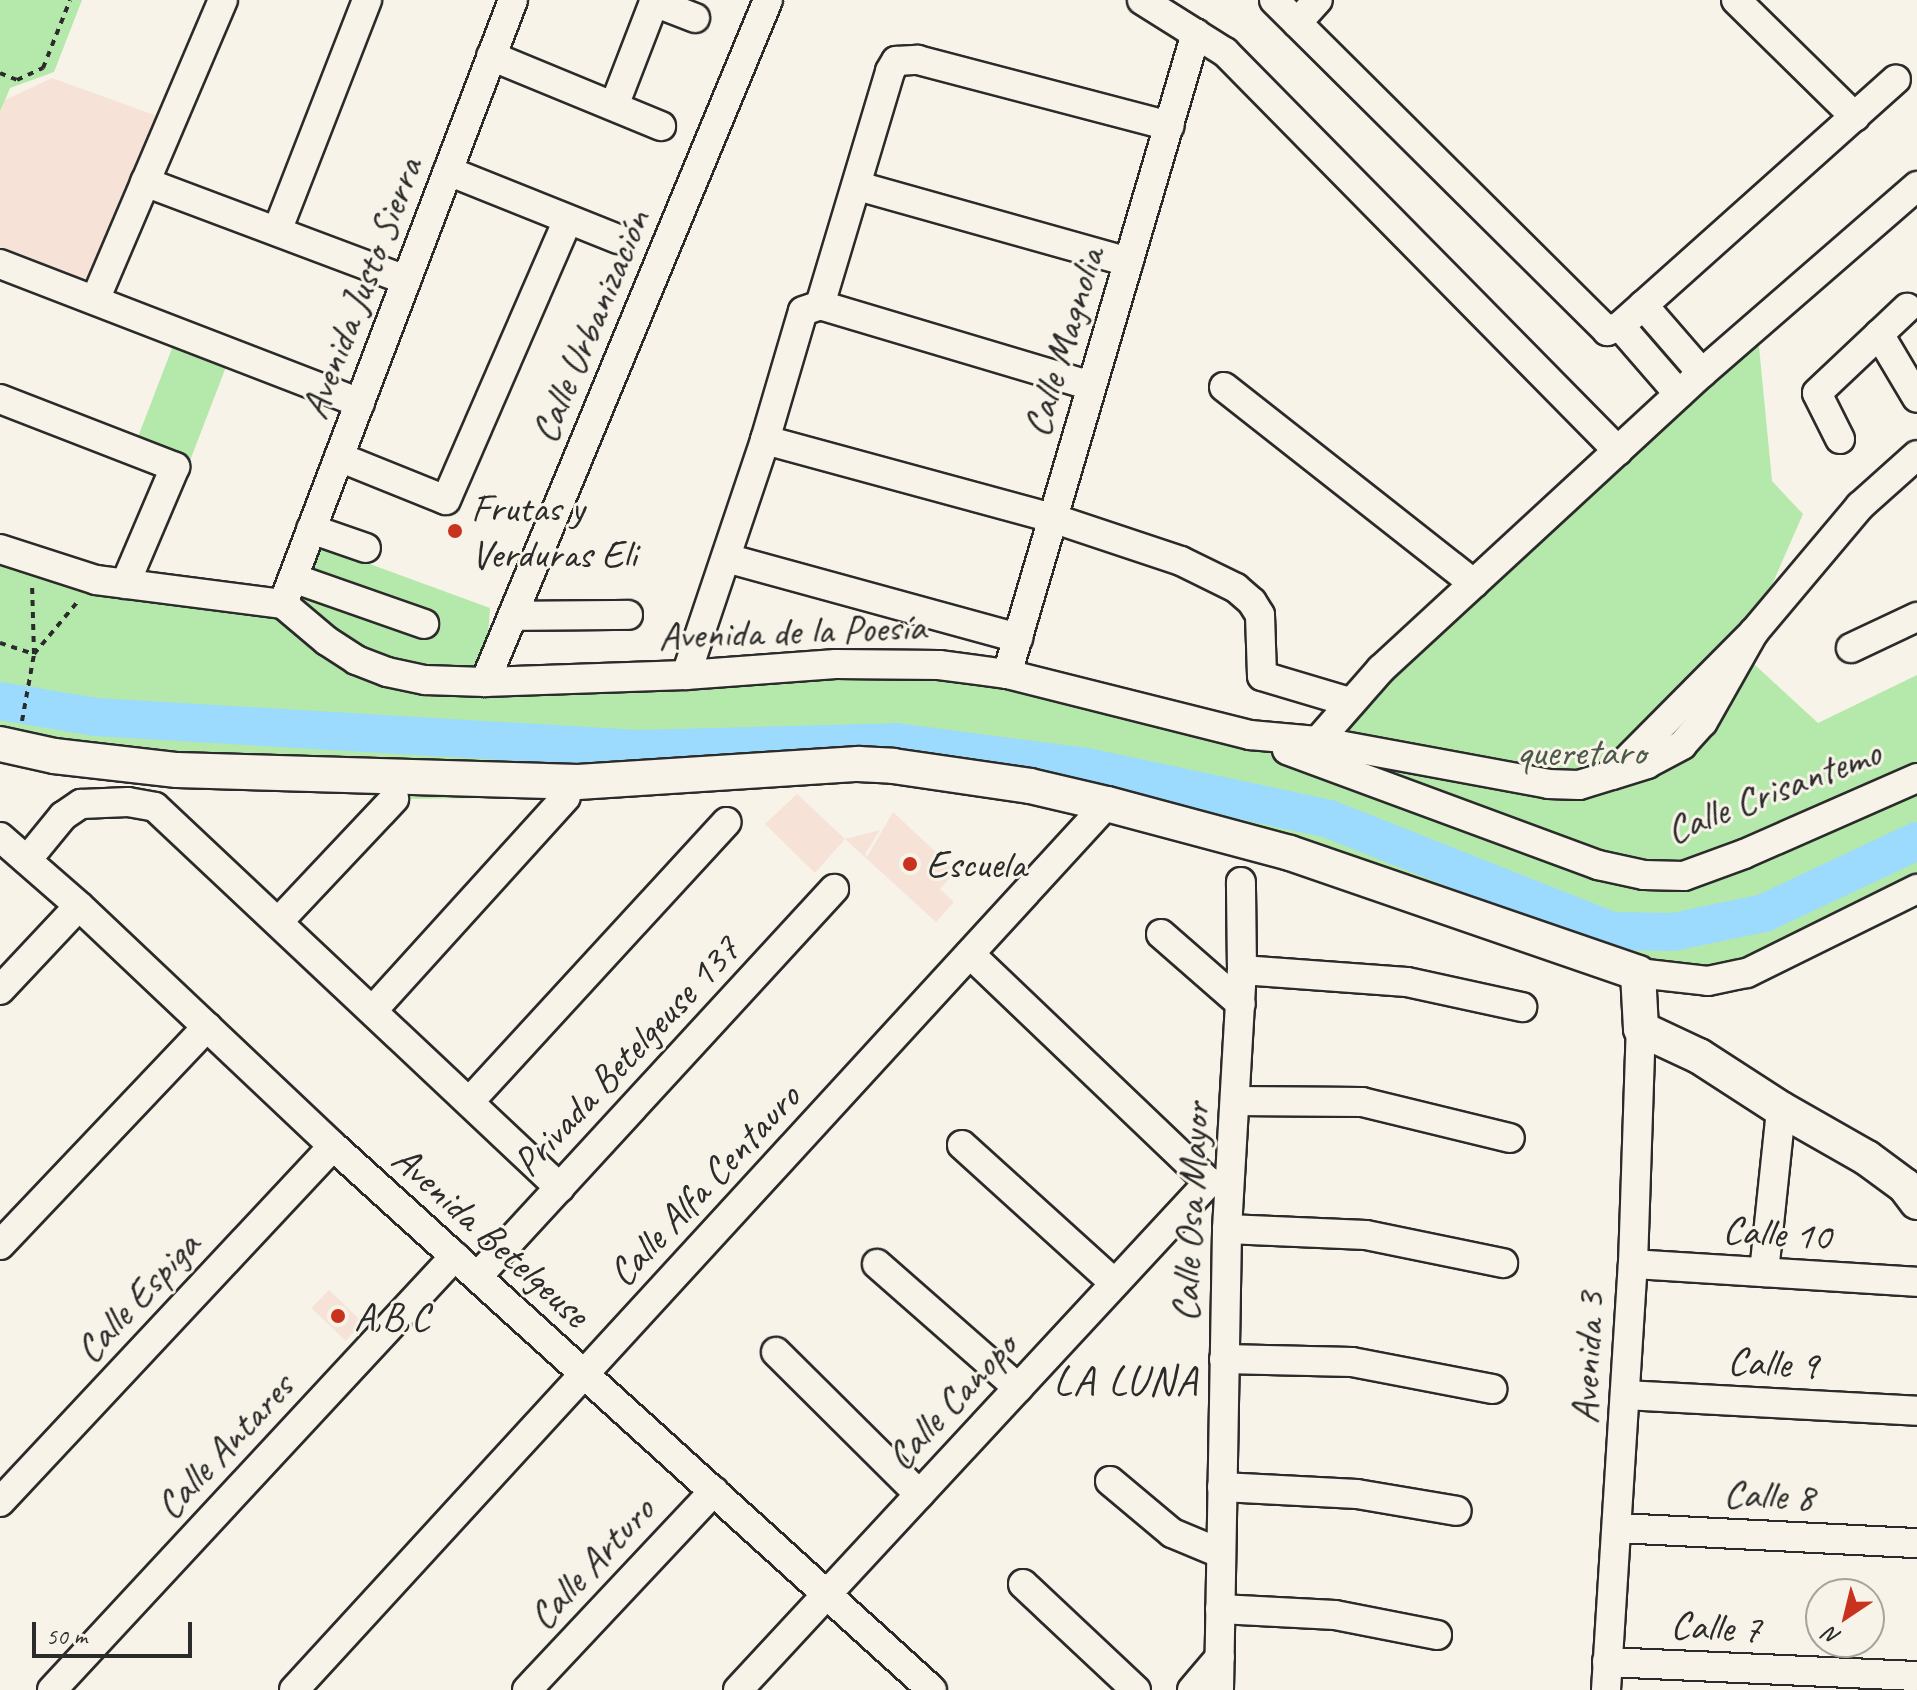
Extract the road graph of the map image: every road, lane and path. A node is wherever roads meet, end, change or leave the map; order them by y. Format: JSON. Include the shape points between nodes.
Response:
{"nodes":[{"id":1,"x":70,"y":0,"type":"edge"},
{"id":2,"x":223,"y":0,"type":"edge"},
{"id":3,"x":367,"y":0,"type":"edge"},
{"id":4,"x":513,"y":0,"type":"edge"},
{"id":5,"x":768,"y":0,"type":"edge"},
{"id":6,"x":1142,"y":0,"type":"edge"},
{"id":7,"x":1274,"y":0,"type":"edge"},
{"id":8,"x":1318,"y":0,"type":"edge"},
{"id":9,"x":1736,"y":0,"type":"edge"},
{"id":10,"x":654,"y":1,"type":"edge"},
{"id":11,"x":695,"y":18,"type":"dead end"},
{"id":12,"x":1297,"y":23,"type":"junction"},
{"id":13,"x":1196,"y":33,"type":"junction"},
{"id":14,"x":491,"y":56,"type":"junction"},
{"id":15,"x":2,"y":74,"type":"edge"},
{"id":16,"x":1896,"y":79,"type":"dead end"},
{"id":17,"x":0,"y":85,"type":"edge"},
{"id":18,"x":614,"y":106,"type":"junction"},
{"id":19,"x":1855,"y":117,"type":"junction"},
{"id":20,"x":661,"y":126,"type":"dead end"},
{"id":21,"x":1170,"y":126,"type":"junction"},
{"id":22,"x":448,"y":171,"type":"junction"},
{"id":23,"x":145,"y":182,"type":"junction"},
{"id":24,"x":858,"y":186,"type":"junction"},
{"id":25,"x":1917,"y":186,"type":"edge"},
{"id":26,"x":568,"y":220,"type":"junction"},
{"id":27,"x":277,"y":231,"type":"junction"},
{"id":28,"x":618,"y":239,"type":"dead end"},
{"id":29,"x":1129,"y":262,"type":"junction"},
{"id":30,"x":0,"y":264,"type":"edge"},
{"id":31,"x":406,"y":280,"type":"junction"},
{"id":32,"x":95,"y":300,"type":"junction"},
{"id":33,"x":820,"y":305,"type":"junction"},
{"id":34,"x":1643,"y":305,"type":"junction"},
{"id":35,"x":1907,"y":308,"type":"dead end"},
{"id":36,"x":1620,"y":326,"type":"junction"},
{"id":37,"x":1879,"y":334,"type":"junction"},
{"id":38,"x":1702,"y":373,"type":"junction"},
{"id":39,"x":1091,"y":386,"type":"junction"},
{"id":40,"x":1224,"y":387,"type":"dead end"},
{"id":41,"x":1679,"y":394,"type":"junction"},
{"id":42,"x":1917,"y":398,"type":"edge"},
{"id":43,"x":0,"y":399,"type":"edge"},
{"id":44,"x":360,"y":403,"type":"junction"},
{"id":45,"x":1840,"y":439,"type":"dead end"},
{"id":46,"x":765,"y":440,"type":"junction"},
{"id":47,"x":1618,"y":451,"type":"junction"},
{"id":48,"x":1917,"y":455,"type":"edge"},
{"id":49,"x":339,"y":457,"type":"junction"},
{"id":50,"x":1052,"y":518,"type":"junction"},
{"id":51,"x":311,"y":529,"type":"junction"},
{"id":52,"x":366,"y":548,"type":"dead end"},
{"id":53,"x":0,"y":549,"type":"edge"},
{"id":54,"x":726,"y":558,"type":"junction"},
{"id":55,"x":31,"y":561,"type":"junction"},
{"id":56,"x":96,"y":580,"type":"junction"},
{"id":57,"x":125,"y":584,"type":"junction"},
{"id":58,"x":1474,"y":584,"type":"junction"},
{"id":59,"x":288,"y":591,"type":"junction"},
{"id":60,"x":628,"y":615,"type":"dead end"},
{"id":61,"x":513,"y":616,"type":"junction"},
{"id":62,"x":1917,"y":617,"type":"edge"},
{"id":63,"x":424,"y":624,"type":"dead end"},
{"id":64,"x":1018,"y":638,"type":"junction"},
{"id":65,"x":0,"y":643,"type":"edge"},
{"id":66,"x":1851,"y":648,"type":"dead end"},
{"id":67,"x":33,"y":657,"type":"junction"},
{"id":68,"x":1007,"y":674,"type":"junction"},
{"id":69,"x":686,"y":675,"type":"junction"},
{"id":70,"x":485,"y":682,"type":"junction"},
{"id":71,"x":1349,"y":702,"type":"junction"},
{"id":72,"x":11,"y":737,"type":"edge"},
{"id":73,"x":1310,"y":749,"type":"junction"},
{"id":74,"x":1917,"y":778,"type":"edge"},
{"id":75,"x":566,"y":797,"type":"dead end"},
{"id":76,"x":394,"y":799,"type":"dead end"},
{"id":77,"x":1107,"y":804,"type":"junction"},
{"id":78,"x":727,"y":822,"type":"dead end"},
{"id":79,"x":0,"y":837,"type":"edge"},
{"id":80,"x":27,"y":860,"type":"junction"},
{"id":81,"x":1241,"y":882,"type":"dead end"},
{"id":82,"x":834,"y":889,"type":"dead end"},
{"id":83,"x":1917,"y":889,"type":"edge"},
{"id":84,"x":79,"y":906,"type":"junction"},
{"id":85,"x":279,"y":921,"type":"junction"},
{"id":86,"x":1161,"y":934,"type":"dead end"},
{"id":87,"x":970,"y":954,"type":"junction"},
{"id":88,"x":1242,"y":970,"type":"junction"},
{"id":89,"x":1638,"y":973,"type":"junction"},
{"id":90,"x":0,"y":990,"type":"edge"},
{"id":91,"x":1241,"y":1004,"type":"junction"},
{"id":92,"x":1522,"y":1007,"type":"dead end"},
{"id":93,"x":373,"y":1010,"type":"junction"},
{"id":94,"x":207,"y":1027,"type":"junction"},
{"id":95,"x":1641,"y":1029,"type":"junction"},
{"id":96,"x":470,"y":1101,"type":"junction"},
{"id":97,"x":1236,"y":1101,"type":"junction"},
{"id":98,"x":1781,"y":1109,"type":"junction"},
{"id":99,"x":1510,"y":1138,"type":"dead end"},
{"id":100,"x":962,"y":1145,"type":"dead end"},
{"id":101,"x":333,"y":1146,"type":"junction"},
{"id":102,"x":1219,"y":1184,"type":"junction"},
{"id":103,"x":560,"y":1188,"type":"junction"},
{"id":104,"x":1917,"y":1202,"type":"edge"},
{"id":105,"x":1227,"y":1229,"type":"junction"},
{"id":106,"x":0,"y":1245,"type":"edge"},
{"id":107,"x":455,"y":1256,"type":"junction"},
{"id":108,"x":1503,"y":1263,"type":"dead end"},
{"id":109,"x":877,"y":1264,"type":"dead end"},
{"id":110,"x":1633,"y":1264,"type":"junction"},
{"id":111,"x":1764,"y":1272,"type":"junction"},
{"id":112,"x":478,"y":1276,"type":"junction"},
{"id":113,"x":1917,"y":1282,"type":"edge"},
{"id":114,"x":1114,"y":1283,"type":"junction"},
{"id":115,"x":776,"y":1352,"type":"dead end"},
{"id":116,"x":1224,"y":1359,"type":"junction"},
{"id":117,"x":583,"y":1375,"type":"junction"},
{"id":118,"x":1018,"y":1388,"type":"junction"},
{"id":119,"x":1492,"y":1389,"type":"dead end"},
{"id":120,"x":1625,"y":1395,"type":"junction"},
{"id":121,"x":1917,"y":1400,"type":"edge"},
{"id":122,"x":1917,"y":1411,"type":"edge"},
{"id":123,"x":1110,"y":1481,"type":"dead end"},
{"id":124,"x":1222,"y":1487,"type":"junction"},
{"id":125,"x":714,"y":1491,"type":"junction"},
{"id":126,"x":919,"y":1494,"type":"junction"},
{"id":127,"x":0,"y":1502,"type":"edge"},
{"id":128,"x":1457,"y":1511,"type":"dead end"},
{"id":129,"x":1618,"y":1528,"type":"junction"},
{"id":130,"x":1917,"y":1543,"type":"edge"},
{"id":131,"x":1220,"y":1553,"type":"junction"},
{"id":132,"x":1023,"y":1584,"type":"dead end"},
{"id":133,"x":826,"y":1595,"type":"junction"},
{"id":134,"x":1220,"y":1609,"type":"junction"},
{"id":135,"x":1437,"y":1635,"type":"dead end"},
{"id":136,"x":1220,"y":1657,"type":"junction"},
{"id":137,"x":1606,"y":1676,"type":"edge"},
{"id":138,"x":1917,"y":1676,"type":"edge"},
{"id":139,"x":52,"y":1690,"type":"edge"},
{"id":140,"x":294,"y":1690,"type":"edge"},
{"id":141,"x":527,"y":1690,"type":"edge"},
{"id":142,"x":738,"y":1690,"type":"edge"},
{"id":143,"x":932,"y":1690,"type":"edge"},
{"id":144,"x":1136,"y":1690,"type":"edge"},
{"id":145,"x":1192,"y":1690,"type":"edge"},
{"id":146,"x":1219,"y":1690,"type":"edge"}],
"edges":[{"from":1,"to":15,"type":"path","via":[[43,68],[17,80]]},
{"from":2,"to":23,"type":"street"},
{"from":3,"to":27,"type":"street"},
{"from":4,"to":14,"type":"street","name":"Avenida Justo Sierra"},
{"from":5,"to":61,"type":"street","name":"Calle Urbanización"},
{"from":6,"to":13,"type":"street"},
{"from":7,"to":12,"type":"street"},
{"from":8,"to":12,"type":"street"},
{"from":9,"to":19,"type":"street"},
{"from":10,"to":11,"type":"street"},
{"from":10,"to":18,"type":"street"},
{"from":12,"to":36,"type":"street","via":[[1599,325],[1607,331]]},
{"from":13,"to":21,"type":"street","name":"Calle Magnolia"},
{"from":13,"to":47,"type":"street","via":[[1246,72]]},
{"from":14,"to":18,"type":"street"},
{"from":14,"to":22,"type":"street","name":"Avenida Justo Sierra"},
{"from":15,"to":17,"type":"path"},
{"from":16,"to":19,"type":"street"},
{"from":18,"to":20,"type":"street"},
{"from":19,"to":34,"type":"street"},
{"from":21,"to":24,"type":"street","via":[[905,58],[890,71]]},
{"from":21,"to":29,"type":"street","name":"Calle Magnolia"},
{"from":22,"to":26,"type":"street"},
{"from":22,"to":31,"type":"street","name":"Avenida Justo Sierra"},
{"from":23,"to":27,"type":"street"},
{"from":23,"to":32,"type":"street"},
{"from":24,"to":29,"type":"street"},
{"from":24,"to":33,"type":"street"},
{"from":25,"to":38,"type":"street"},
{"from":26,"to":28,"type":"street"},
{"from":26,"to":49,"type":"street","via":[[446,500]]},
{"from":27,"to":31,"type":"street"},
{"from":29,"to":39,"type":"street","name":"Calle Magnolia"},
{"from":30,"to":32,"type":"street"},
{"from":31,"to":44,"type":"street","name":"Avenida Justo Sierra"},
{"from":32,"to":44,"type":"street"},
{"from":33,"to":39,"type":"street"},
{"from":33,"to":46,"type":"street","via":[[803,311],[798,320]]},
{"from":34,"to":36,"type":"street"},
{"from":34,"to":38,"type":"street"},
{"from":35,"to":37,"type":"street"},
{"from":36,"to":41,"type":"street"},
{"from":37,"to":42,"type":"street"},
{"from":37,"to":45,"type":"street","via":[[1817,393]]},
{"from":38,"to":41,"type":"street"},
{"from":39,"to":50,"type":"street","name":"Calle Magnolia"},
{"from":40,"to":58,"type":"street"},
{"from":41,"to":47,"type":"street"},
{"from":43,"to":57,"type":"street","via":[[175,467]]},
{"from":44,"to":49,"type":"street","name":"Avenida Justo Sierra"},
{"from":46,"to":50,"type":"street"},
{"from":46,"to":54,"type":"street"},
{"from":47,"to":58,"type":"street"},
{"from":48,"to":73,"type":"street","via":[[1860,506],[1754,632],[1703,722],[1682,745],[1647,764],[1579,785],[1548,784]]},
{"from":49,"to":51,"type":"street","name":"Avenida Justo Sierra"},
{"from":50,"to":64,"type":"street","name":"Calle Magnolia"},
{"from":50,"to":71,"type":"street","via":[[1181,561],[1236,588],[1260,615],[1262,676]]},
{"from":51,"to":52,"type":"street"},
{"from":51,"to":59,"type":"street","name":"Avenida Justo Sierra"},
{"from":53,"to":55,"type":"street"},
{"from":54,"to":64,"type":"street"},
{"from":54,"to":69,"type":"street"},
{"from":55,"to":56,"type":"street"},
{"from":55,"to":67,"type":"path"},
{"from":56,"to":57,"type":"street"},
{"from":56,"to":67,"type":"path"},
{"from":57,"to":59,"type":"street"},
{"from":58,"to":71,"type":"street"},
{"from":59,"to":63,"type":"street"},
{"from":59,"to":70,"type":"street","name":"Avenida de la Poesía","via":[[327,641],[356,660],[425,680]]},
{"from":60,"to":61,"type":"street"},
{"from":61,"to":70,"type":"street","name":"Calle Urbanización"},
{"from":62,"to":66,"type":"street"},
{"from":64,"to":68,"type":"street","name":"Calle Magnolia"},
{"from":65,"to":67,"type":"path"},
{"from":67,"to":72,"type":"path"},
{"from":68,"to":69,"type":"street","name":"Avenida de la Poesía","via":[[939,665],[836,664]]},
{"from":68,"to":73,"type":"street","name":"Avenida de la Poesía"},
{"from":69,"to":70,"type":"street","name":"Avenida de la Poesía"},
{"from":71,"to":73,"type":"street"},
{"from":72,"to":77,"type":"main road","via":[[54,756],[177,770],[578,782],[893,766],[1030,786]]},
{"from":73,"to":74,"type":"street","name":"Calle Crisantemo","via":[[1598,865],[1644,875],[1684,876]]},
{"from":75,"to":93,"type":"street"},
{"from":76,"to":85,"type":"street"},
{"from":77,"to":87,"type":"street","name":"Calle Alfa Centauro"},
{"from":77,"to":89,"type":"main road","via":[[1290,853]]},
{"from":78,"to":96,"type":"street","name":"Privada Betelgeuse 137"},
{"from":79,"to":80,"type":"street","name":"Avenida Betelgeuse"},
{"from":80,"to":84,"type":"street","name":"Avenida Betelgeuse"},
{"from":80,"to":85,"type":"street","via":[[63,816],[81,804],[155,807]]},
{"from":81,"to":88,"type":"street","name":"Calle Osa Mayor"},
{"from":82,"to":103,"type":"street","name":"Privada Betelgeuse 137"},
{"from":83,"to":89,"type":"street","via":[[1747,973],[1708,981]]},
{"from":84,"to":90,"type":"street"},
{"from":84,"to":94,"type":"street","name":"Avenida Betelgeuse"},
{"from":85,"to":93,"type":"street"},
{"from":86,"to":91,"type":"street"},
{"from":87,"to":102,"type":"street"},
{"from":87,"to":117,"type":"street","name":"Calle Alfa Centauro"},
{"from":88,"to":91,"type":"street","name":"Calle Osa Mayor"},
{"from":88,"to":92,"type":"street","via":[[1407,982]]},
{"from":89,"to":95,"type":"main road"},
{"from":91,"to":97,"type":"street","name":"Calle Osa Mayor"},
{"from":93,"to":96,"type":"street"},
{"from":94,"to":101,"type":"street","name":"Avenida Betelgeuse"},
{"from":94,"to":106,"type":"street"},
{"from":95,"to":98,"type":"main road","via":[[1699,1056]]},
{"from":95,"to":110,"type":"street","name":"Avenida 3"},
{"from":96,"to":103,"type":"street"},
{"from":97,"to":99,"type":"street","via":[[1362,1102]]},
{"from":97,"to":102,"type":"street","name":"Calle Osa Mayor"},
{"from":98,"to":104,"type":"main road","via":[[1867,1158],[1905,1186]]},
{"from":98,"to":111,"type":"street"},
{"from":100,"to":114,"type":"street"},
{"from":101,"to":107,"type":"street","name":"Avenida Betelgeuse"},
{"from":101,"to":127,"type":"street","name":"Calle Espiga"},
{"from":102,"to":105,"type":"street","name":"Calle Osa Mayor"},
{"from":102,"to":114,"type":"street","name":"Calle Canopo"},
{"from":103,"to":112,"type":"street","name":"Privada Betelgeuse 137"},
{"from":105,"to":108,"type":"street","via":[[1366,1235]]},
{"from":105,"to":116,"type":"street","name":"Calle Osa Mayor"},
{"from":107,"to":112,"type":"street","name":"Avenida Betelgeuse"},
{"from":107,"to":139,"type":"street","name":"Calle Antares"},
{"from":109,"to":118,"type":"street"},
{"from":110,"to":111,"type":"street","name":"Calle 10"},
{"from":110,"to":120,"type":"street","name":"Avenida 3"},
{"from":111,"to":113,"type":"street","name":"Calle 10"},
{"from":112,"to":117,"type":"street","name":"Avenida Betelgeuse"},
{"from":114,"to":118,"type":"street","name":"Calle Canopo"},
{"from":115,"to":126,"type":"street"},
{"from":116,"to":119,"type":"street","via":[[1352,1362]]},
{"from":116,"to":124,"type":"street","name":"Calle Osa Mayor"},
{"from":117,"to":125,"type":"street","name":"Avenida Betelgeuse"},
{"from":117,"to":140,"type":"street","name":"Calle Alfa Centauro"},
{"from":118,"to":126,"type":"street","name":"Calle Canopo"},
{"from":120,"to":122,"type":"street","name":"Calle 9"},
{"from":120,"to":129,"type":"street","name":"Avenida 3"},
{"from":121,"to":122,"type":"street"},
{"from":123,"to":131,"type":"street","via":[[1172,1533]]},
{"from":124,"to":128,"type":"street","via":[[1357,1494]]},
{"from":124,"to":131,"type":"street","name":"Calle Osa Mayor"},
{"from":125,"to":133,"type":"street","name":"Avenida Betelgeuse"},
{"from":125,"to":141,"type":"street","name":"Calle Arturo"},
{"from":126,"to":133,"type":"street","name":"Calle Canopo"},
{"from":129,"to":130,"type":"street","name":"Calle 8"},
{"from":129,"to":137,"type":"street","name":"Avenida 3"},
{"from":131,"to":134,"type":"street","name":"Calle Osa Mayor"},
{"from":132,"to":144,"type":"street"},
{"from":133,"to":142,"type":"street","name":"Calle Canopo"},
{"from":133,"to":143,"type":"street","name":"Avenida Betelgeuse"},
{"from":134,"to":135,"type":"street","via":[[1335,1615]]},
{"from":134,"to":136,"type":"street","name":"Calle Osa Mayor"},
{"from":136,"to":145,"type":"street"},
{"from":136,"to":146,"type":"street","name":"Calle Osa Mayor"},
{"from":137,"to":138,"type":"street","name":"Calle 7"}]}
